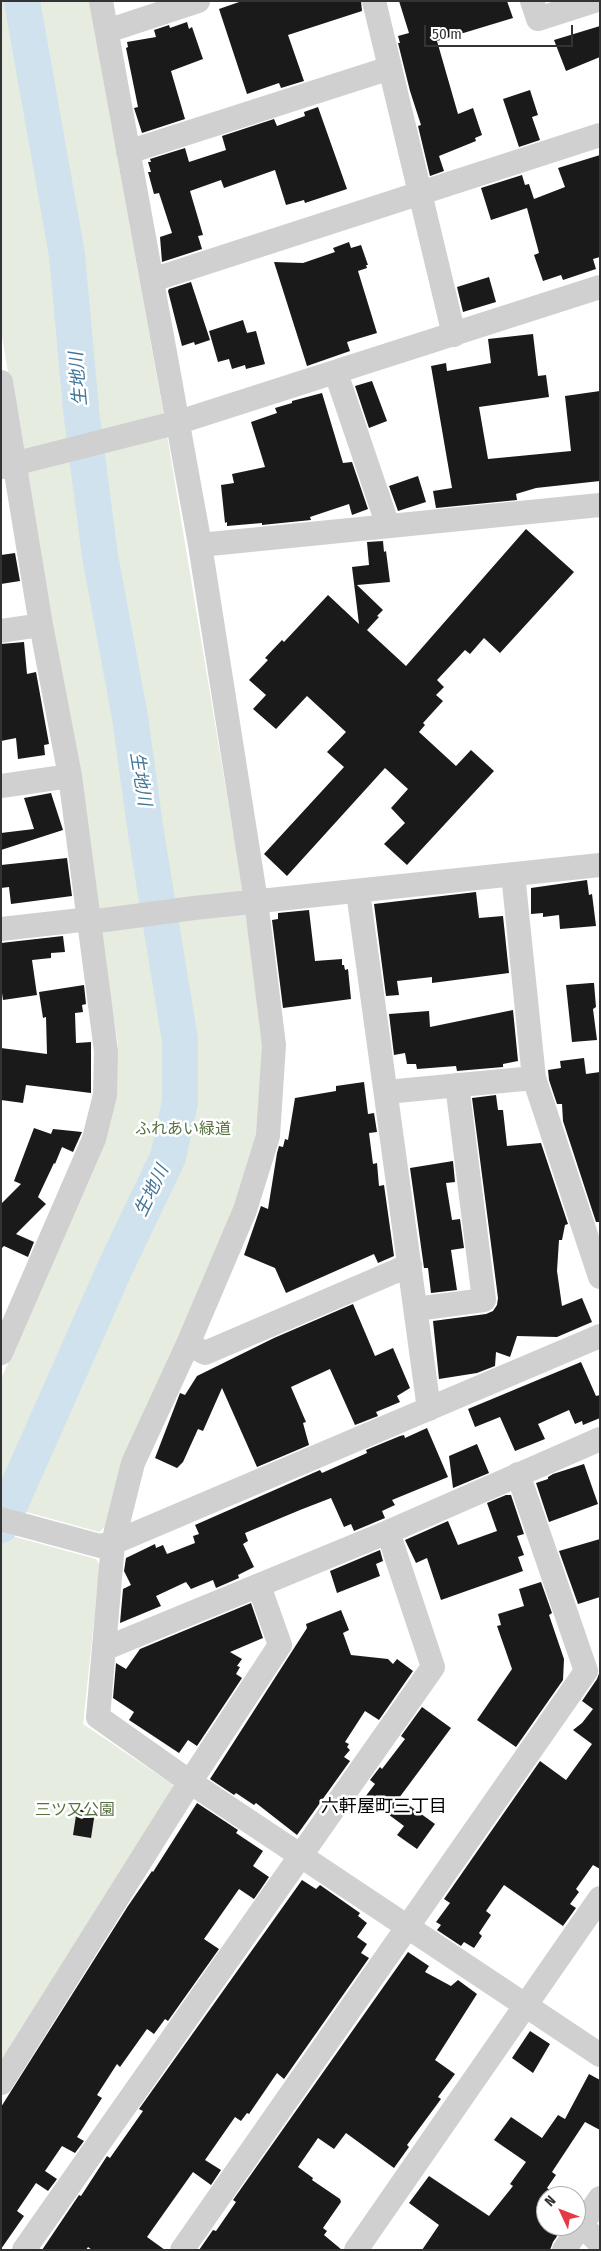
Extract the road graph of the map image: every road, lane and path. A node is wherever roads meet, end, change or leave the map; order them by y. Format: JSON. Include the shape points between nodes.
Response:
{"nodes":[{"id":1,"x":101,"y":1,"type":"edge"},
{"id":2,"x":198,"y":1,"type":"edge"},
{"id":3,"x":374,"y":1,"type":"edge"},
{"id":4,"x":532,"y":1,"type":"edge"},
{"id":5,"x":594,"y":1,"type":"edge"},
{"id":6,"x":107,"y":31,"type":"junction"},
{"id":7,"x":390,"y":68,"type":"junction"},
{"id":8,"x":600,"y":135,"type":"edge"},
{"id":9,"x":128,"y":152,"type":"junction"},
{"id":10,"x":419,"y":193,"type":"junction"},
{"id":11,"x":152,"y":280,"type":"junction"},
{"id":12,"x":600,"y":287,"type":"edge"},
{"id":13,"x":454,"y":335,"type":"junction"},
{"id":14,"x":336,"y":373,"type":"junction"},
{"id":15,"x":1,"y":382,"type":"edge"},
{"id":16,"x":173,"y":424,"type":"junction"},
{"id":17,"x":14,"y":464,"type":"edge"},
{"id":18,"x":600,"y":505,"type":"edge"},
{"id":19,"x":388,"y":526,"type":"junction"},
{"id":20,"x":200,"y":545,"type":"junction"},
{"id":21,"x":41,"y":626,"type":"junction"},
{"id":22,"x":1,"y":631,"type":"edge"},
{"id":23,"x":70,"y":776,"type":"junction"},
{"id":24,"x":1,"y":786,"type":"edge"},
{"id":25,"x":600,"y":865,"type":"edge"},
{"id":26,"x":513,"y":874,"type":"junction"},
{"id":27,"x":358,"y":892,"type":"junction"},
{"id":28,"x":256,"y":901,"type":"junction"},
{"id":29,"x":90,"y":920,"type":"junction"},
{"id":30,"x":1,"y":929,"type":"edge"},
{"id":31,"x":534,"y":1078,"type":"junction"},
{"id":32,"x":457,"y":1085,"type":"junction"},
{"id":33,"x":386,"y":1092,"type":"junction"},
{"id":34,"x":410,"y":1265,"type":"junction"},
{"id":35,"x":600,"y":1277,"type":"edge"},
{"id":36,"x":416,"y":1309,"type":"junction"},
{"id":37,"x":600,"y":1336,"type":"edge"},
{"id":38,"x":188,"y":1344,"type":"junction"},
{"id":39,"x":1,"y":1352,"type":"edge"},
{"id":40,"x":429,"y":1409,"type":"junction"},
{"id":41,"x":600,"y":1439,"type":"edge"},
{"id":42,"x":518,"y":1474,"type":"junction"},
{"id":43,"x":1,"y":1519,"type":"edge"},
{"id":44,"x":388,"y":1532,"type":"junction"},
{"id":45,"x":107,"y":1545,"type":"junction"},
{"id":46,"x":259,"y":1586,"type":"junction"},
{"id":47,"x":104,"y":1648,"type":"junction"},
{"id":48,"x":593,"y":1669,"type":"edge"},
{"id":49,"x":190,"y":1782,"type":"junction"},
{"id":50,"x":301,"y":1856,"type":"junction"},
{"id":51,"x":600,"y":1898,"type":"edge"},
{"id":52,"x":408,"y":1927,"type":"junction"},
{"id":53,"x":524,"y":2005,"type":"junction"},
{"id":54,"x":600,"y":2055,"type":"edge"},
{"id":55,"x":1,"y":2083,"type":"edge"},
{"id":56,"x":600,"y":2198,"type":"edge"},
{"id":57,"x":586,"y":2220,"type":"edge"},
{"id":58,"x":586,"y":2230,"type":"edge"},
{"id":59,"x":574,"y":2236,"type":"edge"},
{"id":60,"x":600,"y":2243,"type":"edge"},
{"id":61,"x":24,"y":2250,"type":"edge"},
{"id":62,"x":182,"y":2250,"type":"edge"},
{"id":63,"x":356,"y":2250,"type":"edge"},
{"id":64,"x":564,"y":2250,"type":"edge"}],
"edges":[{"from":1,"to":6,"type":"street"},
{"from":2,"to":6,"type":"street"},
{"from":3,"to":7,"type":"street"},
{"from":4,"to":5,"type":"street","via":[[538,19]]},
{"from":6,"to":9,"type":"street"},
{"from":7,"to":9,"type":"street"},
{"from":7,"to":10,"type":"street"},
{"from":8,"to":10,"type":"street"},
{"from":9,"to":11,"type":"street"},
{"from":10,"to":11,"type":"street"},
{"from":10,"to":13,"type":"street"},
{"from":11,"to":16,"type":"street"},
{"from":12,"to":13,"type":"street"},
{"from":13,"to":14,"type":"street"},
{"from":14,"to":16,"type":"street"},
{"from":14,"to":19,"type":"street"},
{"from":15,"to":17,"type":"street"},
{"from":16,"to":17,"type":"street"},
{"from":16,"to":20,"type":"street"},
{"from":17,"to":21,"type":"street"},
{"from":18,"to":19,"type":"street"},
{"from":19,"to":20,"type":"street"},
{"from":20,"to":28,"type":"street"},
{"from":21,"to":22,"type":"street"},
{"from":21,"to":23,"type":"street"},
{"from":23,"to":24,"type":"street"},
{"from":23,"to":29,"type":"street"},
{"from":25,"to":26,"type":"street"},
{"from":26,"to":27,"type":"street"},
{"from":26,"to":31,"type":"street"},
{"from":27,"to":28,"type":"street"},
{"from":27,"to":33,"type":"street"},
{"from":28,"to":29,"type":"street"},
{"from":28,"to":38,"type":"street","via":[[274,1045],[268,1136],[245,1210]]},
{"from":29,"to":30,"type":"street"},
{"from":29,"to":39,"type":"street","via":[[106,1050],[104,1095],[94,1138]]},
{"from":31,"to":32,"type":"street"},
{"from":31,"to":35,"type":"street"},
{"from":32,"to":33,"type":"street"},
{"from":32,"to":36,"type":"street","via":[[484,1300]]},
{"from":33,"to":34,"type":"street"},
{"from":34,"to":36,"type":"street"},
{"from":34,"to":38,"type":"street","via":[[205,1354]]},
{"from":36,"to":40,"type":"street"},
{"from":37,"to":40,"type":"street"},
{"from":38,"to":45,"type":"street","via":[[133,1463]]},
{"from":40,"to":45,"type":"street"},
{"from":41,"to":42,"type":"street"},
{"from":42,"to":44,"type":"street"},
{"from":42,"to":48,"type":"street"},
{"from":43,"to":45,"type":"street"},
{"from":44,"to":46,"type":"street"},
{"from":44,"to":50,"type":"street","via":[[433,1666]]},
{"from":45,"to":47,"type":"street"},
{"from":46,"to":47,"type":"street"},
{"from":46,"to":49,"type":"street","via":[[280,1645]]},
{"from":47,"to":49,"type":"street","via":[[98,1717]]},
{"from":48,"to":52,"type":"street"},
{"from":49,"to":50,"type":"street"},
{"from":49,"to":55,"type":"street"},
{"from":50,"to":52,"type":"street"},
{"from":50,"to":61,"type":"street"},
{"from":51,"to":53,"type":"street"},
{"from":52,"to":53,"type":"street"},
{"from":52,"to":62,"type":"street"},
{"from":53,"to":54,"type":"street"},
{"from":53,"to":63,"type":"street"},
{"from":56,"to":57,"type":"street"},
{"from":58,"to":60,"type":"street"},
{"from":59,"to":64,"type":"street"}]}
